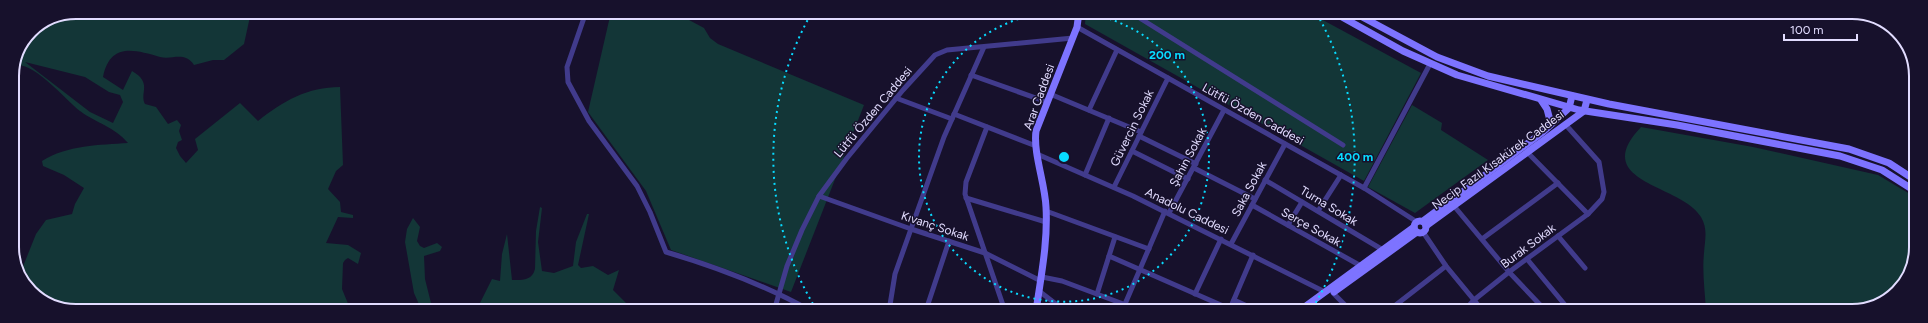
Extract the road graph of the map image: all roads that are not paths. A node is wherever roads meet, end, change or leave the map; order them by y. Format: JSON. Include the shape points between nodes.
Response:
{"nodes":[{"id":1,"x":584,"y":19,"type":"edge"},
{"id":2,"x":1078,"y":19,"type":"edge"},
{"id":3,"x":1141,"y":19,"type":"edge"},
{"id":4,"x":1346,"y":19,"type":"edge"},
{"id":5,"x":1365,"y":19,"type":"edge"},
{"id":6,"x":1077,"y":28,"type":"junction"},
{"id":7,"x":1073,"y":38,"type":"junction"},
{"id":8,"x":984,"y":47,"type":"junction"},
{"id":9,"x":1117,"y":50,"type":"junction"},
{"id":10,"x":1430,"y":64,"type":"junction"},
{"id":11,"x":971,"y":75,"type":"junction"},
{"id":12,"x":1168,"y":78,"type":"junction"},
{"id":13,"x":1050,"y":94,"type":"junction"},
{"id":14,"x":1572,"y":96,"type":"junction"},
{"id":15,"x":896,"y":98,"type":"junction"},
{"id":16,"x":1541,"y":100,"type":"junction"},
{"id":17,"x":1587,"y":100,"type":"junction"},
{"id":18,"x":1047,"y":102,"type":"junction"},
{"id":19,"x":1569,"y":108,"type":"junction"},
{"id":20,"x":1090,"y":110,"type":"junction"},
{"id":21,"x":1224,"y":110,"type":"junction"},
{"id":22,"x":1584,"y":111,"type":"junction"},
{"id":23,"x":953,"y":117,"type":"junction"},
{"id":24,"x":1109,"y":118,"type":"junction"},
{"id":25,"x":1551,"y":124,"type":"junction"},
{"id":26,"x":1565,"y":124,"type":"junction"},
{"id":27,"x":986,"y":127,"type":"junction"},
{"id":28,"x":1140,"y":134,"type":"junction"},
{"id":29,"x":1285,"y":144,"type":"junction"},
{"id":30,"x":1343,"y":145,"type":"dead end"},
{"id":31,"x":1036,"y":146,"type":"junction"},
{"id":32,"x":1132,"y":151,"type":"junction"},
{"id":33,"x":1527,"y":152,"type":"junction"},
{"id":34,"x":1037,"y":154,"type":"junction"},
{"id":35,"x":1195,"y":166,"type":"junction"},
{"id":36,"x":1085,"y":175,"type":"junction"},
{"id":37,"x":1341,"y":175,"type":"junction"},
{"id":38,"x":1909,"y":176,"type":"edge"},
{"id":39,"x":1188,"y":179,"type":"junction"},
{"id":40,"x":1266,"y":180,"type":"junction"},
{"id":41,"x":1558,"y":183,"type":"junction"},
{"id":42,"x":1114,"y":187,"type":"junction"},
{"id":43,"x":1909,"y":187,"type":"edge"},
{"id":44,"x":1364,"y":188,"type":"junction"},
{"id":45,"x":819,"y":196,"type":"junction"},
{"id":46,"x":966,"y":198,"type":"junction"},
{"id":47,"x":1255,"y":199,"type":"junction"},
{"id":48,"x":1302,"y":202,"type":"junction"},
{"id":49,"x":1252,"y":205,"type":"junction"},
{"id":50,"x":1454,"y":206,"type":"junction"},
{"id":51,"x":1046,"y":211,"type":"junction"},
{"id":52,"x":1318,"y":211,"type":"junction"},
{"id":53,"x":1167,"y":212,"type":"junction"},
{"id":54,"x":1588,"y":214,"type":"junction"},
{"id":55,"x":1046,"y":222,"type":"junction"},
{"id":56,"x":1288,"y":225,"type":"junction"},
{"id":57,"x":1420,"y":227,"type":"junction"},
{"id":58,"x":910,"y":229,"type":"junction"},
{"id":59,"x":1558,"y":236,"type":"junction"},
{"id":60,"x":1115,"y":237,"type":"junction"},
{"id":61,"x":1221,"y":239,"type":"junction"},
{"id":62,"x":1482,"y":239,"type":"junction"},
{"id":63,"x":949,"y":241,"type":"junction"},
{"id":64,"x":1231,"y":244,"type":"junction"},
{"id":65,"x":1149,"y":249,"type":"junction"},
{"id":66,"x":1383,"y":250,"type":"junction"},
{"id":67,"x":985,"y":253,"type":"junction"},
{"id":68,"x":1253,"y":255,"type":"junction"},
{"id":69,"x":1109,"y":256,"type":"junction"},
{"id":70,"x":1527,"y":259,"type":"junction"},
{"id":71,"x":1361,"y":266,"type":"junction"},
{"id":72,"x":1446,"y":266,"type":"junction"},
{"id":73,"x":1585,"y":268,"type":"dead end"},
{"id":74,"x":1140,"y":270,"type":"junction"},
{"id":75,"x":1509,"y":272,"type":"junction"},
{"id":76,"x":1041,"y":279,"type":"junction"},
{"id":77,"x":1039,"y":291,"type":"junction"},
{"id":78,"x":1329,"y":292,"type":"junction"},
{"id":79,"x":778,"y":293,"type":"junction"},
{"id":80,"x":1097,"y":294,"type":"junction"},
{"id":81,"x":1195,"y":294,"type":"junction"},
{"id":82,"x":1234,"y":300,"type":"junction"},
{"id":83,"x":1474,"y":300,"type":"junction"},
{"id":84,"x":776,"y":304,"type":"edge"},
{"id":85,"x":798,"y":304,"type":"edge"},
{"id":86,"x":890,"y":304,"type":"edge"},
{"id":87,"x":928,"y":304,"type":"edge"},
{"id":88,"x":1003,"y":304,"type":"edge"},
{"id":89,"x":1037,"y":304,"type":"edge"},
{"id":90,"x":1056,"y":304,"type":"edge"},
{"id":91,"x":1125,"y":304,"type":"joint"},
{"id":92,"x":1216,"y":304,"type":"edge"},
{"id":93,"x":1232,"y":304,"type":"edge"},
{"id":94,"x":1243,"y":304,"type":"edge"},
{"id":95,"x":1310,"y":304,"type":"edge"},
{"id":96,"x":1315,"y":304,"type":"edge"},
{"id":97,"x":1343,"y":304,"type":"edge"},
{"id":98,"x":1397,"y":304,"type":"edge"},
{"id":99,"x":1470,"y":304,"type":"edge"},
{"id":100,"x":1478,"y":304,"type":"edge"},
{"id":101,"x":1539,"y":304,"type":"edge"},
{"id":102,"x":1564,"y":304,"type":"edge"}],
"edges":[{"from":1,"to":79,"type":"street","via":[[567,67],[568,82],[589,121],[637,186],[666,252],[718,268]]},
{"from":2,"to":6,"type":"main road","name":"Arar Caddesi"},
{"from":3,"to":30,"type":"street"},
{"from":4,"to":10,"type":"main road"},
{"from":5,"to":14,"type":"main road","via":[[1451,63],[1488,76]]},
{"from":6,"to":7,"type":"main road","name":"Arar Caddesi"},
{"from":6,"to":9,"type":"street","name":"Lütfü Özden Caddesi"},
{"from":7,"to":8,"type":"street","name":"Lütfü Özden Caddesi"},
{"from":7,"to":13,"type":"main road","name":"Arar Caddesi"},
{"from":8,"to":11,"type":"street"},
{"from":8,"to":15,"type":"street","name":"Lütfü Özden Caddesi","via":[[947,50],[937,54]]},
{"from":9,"to":12,"type":"street","name":"Lütfü Özden Caddesi"},
{"from":9,"to":20,"type":"street"},
{"from":10,"to":16,"type":"main road","via":[[1457,75]]},
{"from":10,"to":44,"type":"street"},
{"from":11,"to":18,"type":"street"},
{"from":11,"to":23,"type":"street"},
{"from":12,"to":21,"type":"street","name":"Lütfü Özden Caddesi"},
{"from":12,"to":28,"type":"street","name":"Güvercin Sokak"},
{"from":13,"to":18,"type":"main road","name":"Arar Caddesi"},
{"from":13,"to":20,"type":"street"},
{"from":14,"to":17,"type":"main road"},
{"from":14,"to":19,"type":"main road"},
{"from":15,"to":23,"type":"street"},
{"from":15,"to":45,"type":"street","name":"Lütfü Özden Caddesi"},
{"from":16,"to":19,"type":"main road"},
{"from":16,"to":25,"type":"main road","via":[[1547,109]]},
{"from":17,"to":22,"type":"main road"},
{"from":17,"to":38,"type":"main road","via":[[1848,149],[1889,164]]},
{"from":18,"to":31,"type":"main road","name":"Arar Caddesi","via":[[1036,131]]},
{"from":19,"to":22,"type":"main road"},
{"from":19,"to":25,"type":"main road","name":"Necip Fazıl Kısakürek Caddesi"},
{"from":20,"to":24,"type":"street"},
{"from":21,"to":29,"type":"street","name":"Lütfü Özden Caddesi"},
{"from":21,"to":35,"type":"street","name":"Şahin Sokak"},
{"from":22,"to":26,"type":"main road","name":"Necip Fazıl Kısakürek Caddesi"},
{"from":22,"to":43,"type":"main road","via":[[1677,125],[1840,156],[1882,170]]},
{"from":23,"to":27,"type":"street"},
{"from":23,"to":58,"type":"street"},
{"from":24,"to":28,"type":"street"},
{"from":24,"to":36,"type":"street"},
{"from":25,"to":57,"type":"main road","name":"Necip Fazıl Kısakürek Caddesi"},
{"from":26,"to":33,"type":"main road","name":"Necip Fazıl Kısakürek Caddesi"},
{"from":26,"to":54,"type":"street","name":"Burak Sokak","via":[[1599,162],[1603,196]]},
{"from":27,"to":31,"type":"street"},
{"from":27,"to":46,"type":"street","via":[[966,182]]},
{"from":28,"to":32,"type":"street","name":"Güvercin Sokak"},
{"from":28,"to":35,"type":"street"},
{"from":29,"to":37,"type":"street","name":"Lütfü Özden Caddesi"},
{"from":29,"to":40,"type":"street","name":"Saka Sokak"},
{"from":31,"to":34,"type":"main road","name":"Arar Caddesi"},
{"from":32,"to":39,"type":"street"},
{"from":32,"to":42,"type":"street","name":"Güvercin Sokak"},
{"from":33,"to":41,"type":"street"},
{"from":33,"to":50,"type":"main road","name":"Necip Fazıl Kısakürek Caddesi"},
{"from":34,"to":36,"type":"street","name":"Anadolu Caddesi"},
{"from":34,"to":51,"type":"main road","name":"Arar Caddesi"},
{"from":35,"to":39,"type":"street","name":"Şahin Sokak"},
{"from":35,"to":47,"type":"street"},
{"from":36,"to":42,"type":"street","name":"Anadolu Caddesi"},
{"from":37,"to":44,"type":"street","name":"Lütfü Özden Caddesi"},
{"from":37,"to":52,"type":"street"},
{"from":39,"to":53,"type":"street","name":"Şahin Sokak"},
{"from":40,"to":47,"type":"street","name":"Saka Sokak"},
{"from":40,"to":48,"type":"street","name":"Turna Sokak"},
{"from":41,"to":54,"type":"street"},
{"from":41,"to":62,"type":"street"},
{"from":42,"to":53,"type":"street","name":"Anadolu Caddesi"},
{"from":44,"to":57,"type":"street","name":"Lütfü Özden Caddesi"},
{"from":45,"to":58,"type":"street","name":"Kıvanç Sokak"},
{"from":45,"to":79,"type":"street","name":"Lütfü Özden Caddesi","via":[[794,249]]},
{"from":46,"to":55,"type":"street"},
{"from":46,"to":67,"type":"street"},
{"from":47,"to":49,"type":"street","name":"Saka Sokak"},
{"from":48,"to":52,"type":"street","name":"Turna Sokak"},
{"from":48,"to":56,"type":"street"},
{"from":49,"to":56,"type":"street","name":"Serçe Sokak"},
{"from":49,"to":64,"type":"street","name":"Saka Sokak"},
{"from":50,"to":57,"type":"main road","name":"Necip Fazıl Kısakürek Caddesi"},
{"from":50,"to":62,"type":"street"},
{"from":51,"to":55,"type":"main road","name":"Arar Caddesi"},
{"from":51,"to":60,"type":"street"},
{"from":52,"to":66,"type":"street","name":"Turna Sokak"},
{"from":53,"to":61,"type":"street","name":"Anadolu Caddesi"},
{"from":53,"to":65,"type":"street","name":"Şahin Sokak"},
{"from":54,"to":59,"type":"street","name":"Burak Sokak"},
{"from":55,"to":76,"type":"main road","name":"Arar Caddesi"},
{"from":56,"to":71,"type":"street","name":"Serçe Sokak"},
{"from":57,"to":66,"type":"main road","name":"Necip Fazıl Kısakürek Caddesi"},
{"from":57,"to":72,"type":"street"},
{"from":57,"to":78,"type":"main road","name":"Necip Fazıl Kısakürek Caddesi"},
{"from":58,"to":63,"type":"street","name":"Kıvanç Sokak"},
{"from":58,"to":86,"type":"street","via":[[895,274]]},
{"from":59,"to":70,"type":"street","name":"Burak Sokak"},
{"from":59,"to":73,"type":"street"},
{"from":60,"to":65,"type":"street"},
{"from":60,"to":69,"type":"street"},
{"from":61,"to":64,"type":"street","name":"Anadolu Caddesi"},
{"from":61,"to":81,"type":"street"},
{"from":62,"to":75,"type":"street"},
{"from":63,"to":67,"type":"street","name":"Kıvanç Sokak"},
{"from":63,"to":87,"type":"street"},
{"from":64,"to":68,"type":"street","name":"Anadolu Caddesi"},
{"from":65,"to":74,"type":"street","name":"Şahin Sokak"},
{"from":66,"to":71,"type":"main road","name":"Necip Fazıl Kısakürek Caddesi"},
{"from":67,"to":76,"type":"street","name":"Kıvanç Sokak"},
{"from":67,"to":88,"type":"street"},
{"from":68,"to":78,"type":"street","name":"Anadolu Caddesi"},
{"from":68,"to":82,"type":"street"},
{"from":69,"to":74,"type":"street"},
{"from":69,"to":80,"type":"street"},
{"from":70,"to":75,"type":"street","name":"Burak Sokak"},
{"from":70,"to":102,"type":"street"},
{"from":71,"to":78,"type":"main road","name":"Necip Fazıl Kısakürek Caddesi"},
{"from":72,"to":83,"type":"street"},
{"from":72,"to":98,"type":"street"},
{"from":74,"to":81,"type":"street"},
{"from":74,"to":91,"type":"street","name":"Şahin Sokak"},
{"from":75,"to":83,"type":"street","name":"Burak Sokak"},
{"from":75,"to":101,"type":"street"},
{"from":76,"to":77,"type":"main road","name":"Arar Caddesi"},
{"from":76,"to":80,"type":"street","name":"Kıvanç Sokak","via":[[1057,279]]},
{"from":77,"to":89,"type":"main road","name":"Arar Caddesi"},
{"from":77,"to":90,"type":"street"},
{"from":78,"to":95,"type":"main road","name":"Necip Fazıl Kısakürek Caddesi"},
{"from":78,"to":96,"type":"main road","name":"Necip Fazıl Kısakürek Caddesi"},
{"from":78,"to":97,"type":"street","name":"Anadolu Caddesi"},
{"from":79,"to":84,"type":"street","name":"Lütfü Özden Caddesi"},
{"from":79,"to":85,"type":"street"},
{"from":80,"to":91,"type":"street","name":"Kıvanç Sokak"},
{"from":81,"to":92,"type":"street"},
{"from":82,"to":93,"type":"street"},
{"from":82,"to":94,"type":"street"},
{"from":83,"to":99,"type":"street","name":"Burak Sokak"},
{"from":83,"to":100,"type":"street"}]}
